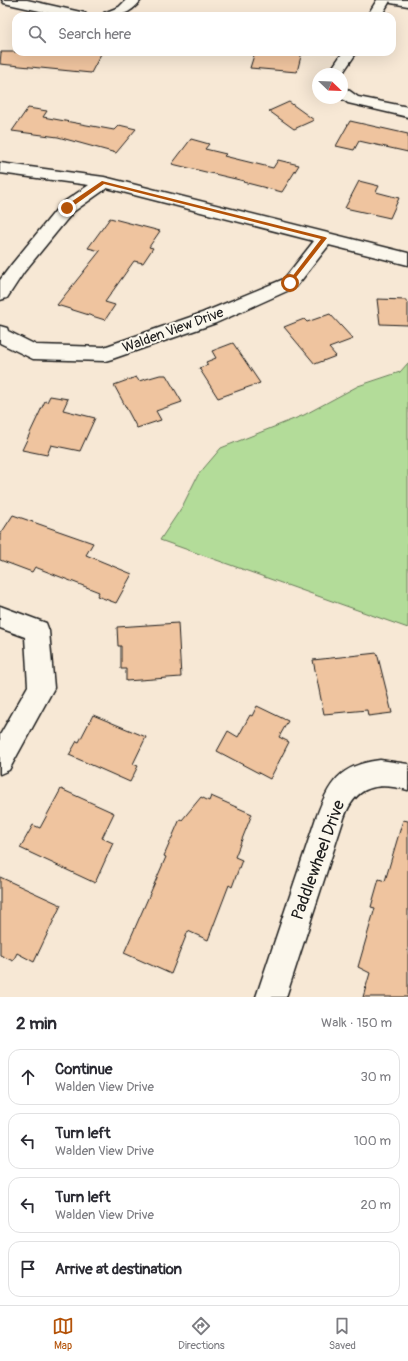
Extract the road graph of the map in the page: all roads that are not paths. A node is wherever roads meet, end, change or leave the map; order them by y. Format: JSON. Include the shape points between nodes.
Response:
{"nodes":[{"id":1,"x":9,"y":0,"type":"edge"},
{"id":2,"x":134,"y":0,"type":"edge"},
{"id":3,"x":384,"y":0,"type":"edge"},
{"id":4,"x":396,"y":0,"type":"edge"},
{"id":5,"x":408,"y":2,"type":"edge"},
{"id":6,"x":62,"y":12,"type":"edge"},
{"id":7,"x":119,"y":12,"type":"edge"},
{"id":8,"x":376,"y":12,"type":"edge"},
{"id":9,"x":347,"y":56,"type":"edge"},
{"id":10,"x":339,"y":68,"type":"edge"},
{"id":11,"x":348,"y":96,"type":"edge"},
{"id":12,"x":408,"y":112,"type":"edge"},
{"id":13,"x":0,"y":168,"type":"edge"},
{"id":14,"x":104,"y":182,"type":"junction"},
{"id":15,"x":325,"y":238,"type":"junction"},
{"id":16,"x":408,"y":259,"type":"edge"},
{"id":17,"x":0,"y":294,"type":"edge"},
{"id":18,"x":0,"y":333,"type":"edge"},
{"id":19,"x":0,"y":617,"type":"edge"},
{"id":20,"x":0,"y":761,"type":"edge"},
{"id":21,"x":408,"y":777,"type":"edge"},
{"id":22,"x":271,"y":997,"type":"edge"}],
"edges":[{"from":1,"to":6,"type":"street"},
{"from":2,"to":7,"type":"street"},
{"from":3,"to":8,"type":"street"},
{"from":4,"to":5,"type":"street"},
{"from":9,"to":10,"type":"street"},
{"from":11,"to":12,"type":"street","via":[[353,100]]},
{"from":13,"to":14,"type":"street"},
{"from":14,"to":15,"type":"street"},
{"from":14,"to":17,"type":"street","via":[[67,208]]},
{"from":15,"to":16,"type":"street"},
{"from":15,"to":18,"type":"street","name":"Walden View Drive","via":[[290,283],[209,318],[105,354],[33,352]]},
{"from":19,"to":20,"type":"street","via":[[37,631],[41,688]]},
{"from":21,"to":22,"type":"street","name":"Paddlewheel Drive","via":[[395,773],[368,774],[356,778],[340,795],[330,818]]}]}
